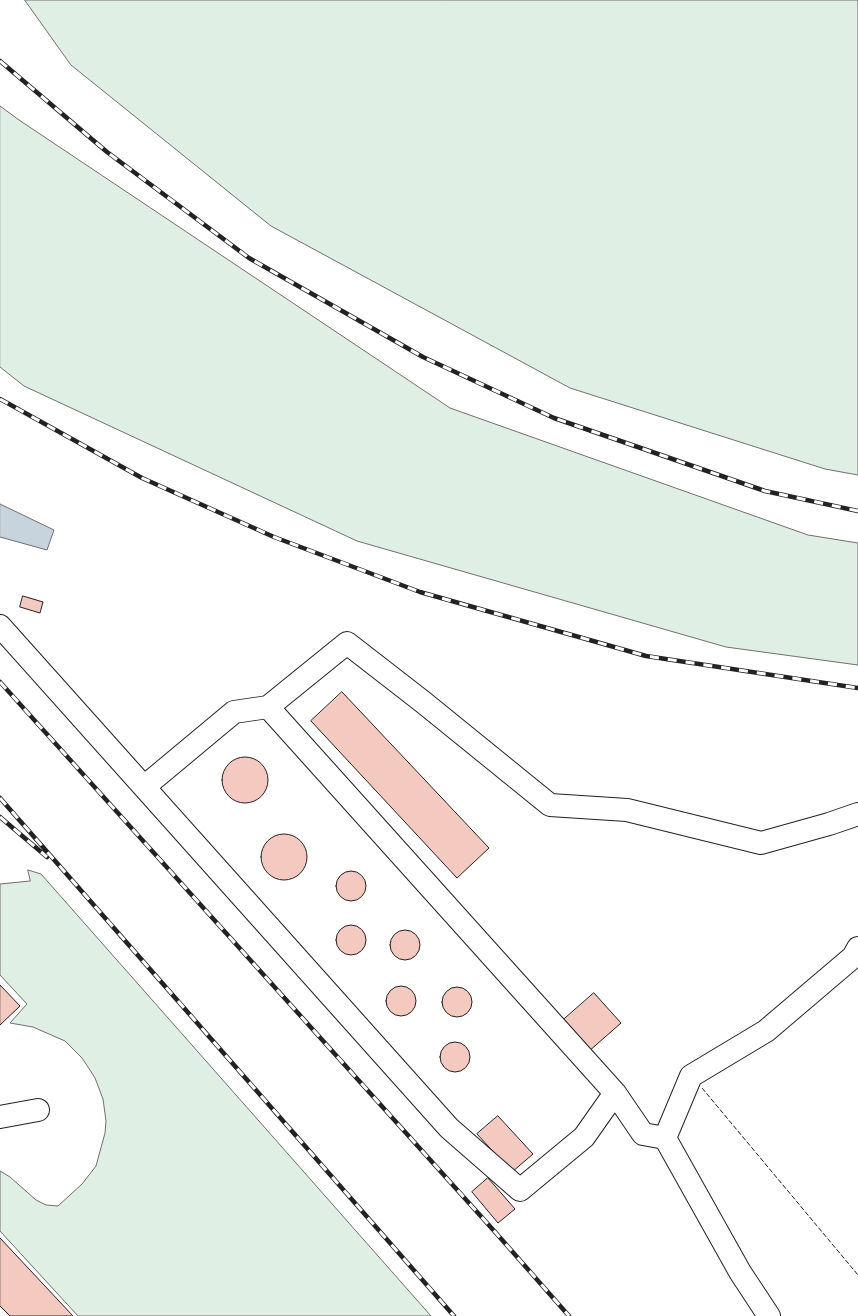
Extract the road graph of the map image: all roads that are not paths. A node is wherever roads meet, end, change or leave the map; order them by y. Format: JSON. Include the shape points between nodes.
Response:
{"nodes":[{"id":1,"x":0,"y":626,"type":"edge"},
{"id":2,"x":268,"y":707,"type":"junction"},
{"id":3,"x":144,"y":787,"type":"junction"},
{"id":4,"x":858,"y":814,"type":"edge"},
{"id":5,"x":858,"y":948,"type":"edge"},
{"id":6,"x":615,"y":1092,"type":"junction"},
{"id":7,"x":38,"y":1110,"type":"dead end"},
{"id":8,"x":0,"y":1117,"type":"edge"},
{"id":9,"x":665,"y":1138,"type":"junction"},
{"id":10,"x":769,"y":1316,"type":"edge"}],
"edges":[{"from":1,"to":3,"type":"lane"},
{"from":2,"to":3,"type":"lane","via":[[234,712]]},
{"from":2,"to":4,"type":"lane","via":[[347,643],[550,805],[627,810],[762,842]]},
{"from":2,"to":6,"type":"lane"},
{"from":3,"to":6,"type":"lane","via":[[449,1128],[520,1190],[584,1137]]},
{"from":5,"to":9,"type":"lane","via":[[853,957],[766,1031],[691,1076]]},
{"from":6,"to":9,"type":"lane","via":[[643,1134]]},
{"from":7,"to":8,"type":"lane"},
{"from":9,"to":10,"type":"lane","via":[[740,1272]]}]}
